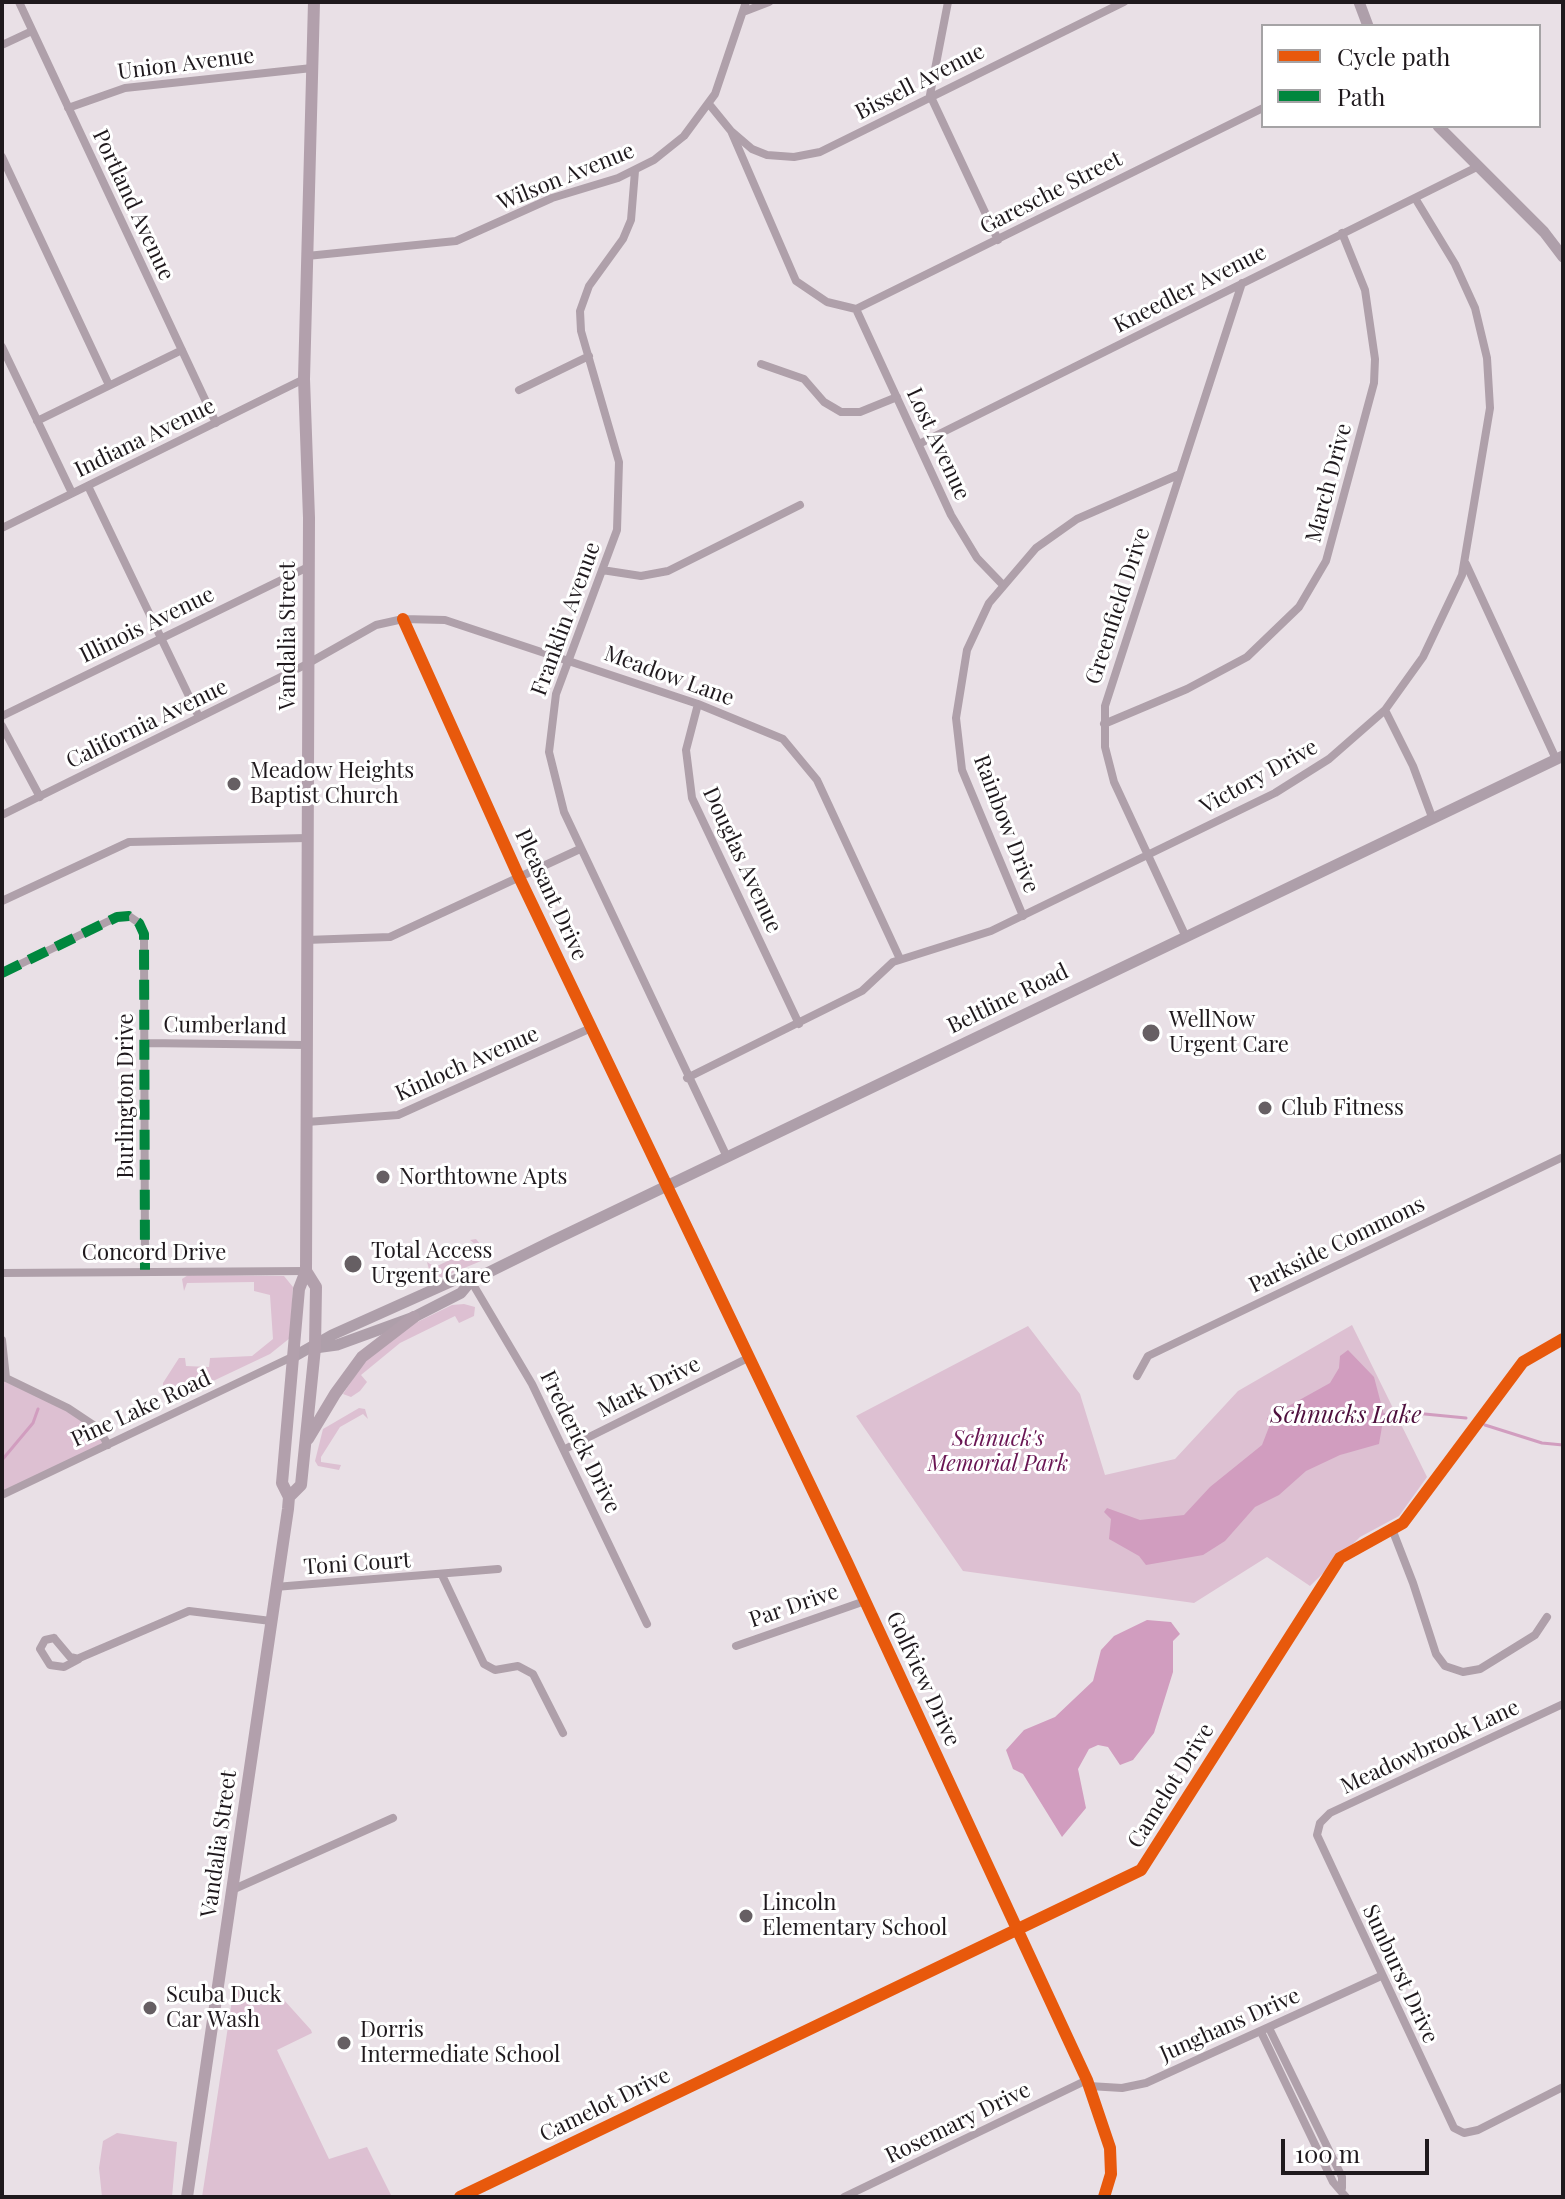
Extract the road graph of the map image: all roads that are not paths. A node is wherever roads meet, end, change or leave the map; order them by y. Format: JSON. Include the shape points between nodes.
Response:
{"nodes":[{"id":1,"x":19,"y":2,"type":"edge"},
{"id":2,"x":314,"y":2,"type":"edge"},
{"id":3,"x":746,"y":2,"type":"edge"},
{"id":4,"x":769,"y":2,"type":"edge"},
{"id":5,"x":948,"y":2,"type":"edge"},
{"id":6,"x":1124,"y":2,"type":"edge"},
{"id":7,"x":1359,"y":2,"type":"edge"},
{"id":8,"x":743,"y":12,"type":"junction"},
{"id":9,"x":1367,"y":24,"type":"edge"},
{"id":10,"x":32,"y":31,"type":"junction"},
{"id":11,"x":2,"y":45,"type":"edge"},
{"id":12,"x":312,"y":68,"type":"junction"},
{"id":13,"x":931,"y":97,"type":"junction"},
{"id":14,"x":709,"y":104,"type":"junction"},
{"id":15,"x":68,"y":108,"type":"junction"},
{"id":16,"x":1261,"y":109,"type":"edge"},
{"id":17,"x":1440,"y":128,"type":"edge"},
{"id":18,"x":731,"y":131,"type":"junction"},
{"id":19,"x":2,"y":157,"type":"edge"},
{"id":20,"x":1479,"y":166,"type":"junction"},
{"id":21,"x":635,"y":171,"type":"junction"},
{"id":22,"x":1415,"y":198,"type":"junction"},
{"id":23,"x":1342,"y":233,"type":"junction"},
{"id":24,"x":998,"y":240,"type":"junction"},
{"id":25,"x":307,"y":256,"type":"junction"},
{"id":26,"x":1563,"y":257,"type":"edge"},
{"id":27,"x":1242,"y":283,"type":"junction"},
{"id":28,"x":856,"y":309,"type":"junction"},
{"id":29,"x":2,"y":347,"type":"edge"},
{"id":30,"x":182,"y":350,"type":"junction"},
{"id":31,"x":589,"y":356,"type":"junction"},
{"id":32,"x":761,"y":364,"type":"dead end"},
{"id":33,"x":304,"y":379,"type":"junction"},
{"id":34,"x":109,"y":385,"type":"junction"},
{"id":35,"x":519,"y":390,"type":"dead end"},
{"id":36,"x":897,"y":397,"type":"junction"},
{"id":37,"x":37,"y":421,"type":"junction"},
{"id":38,"x":216,"y":423,"type":"junction"},
{"id":39,"x":919,"y":444,"type":"junction"},
{"id":40,"x":1180,"y":474,"type":"junction"},
{"id":41,"x":88,"y":486,"type":"junction"},
{"id":42,"x":72,"y":493,"type":"junction"},
{"id":43,"x":800,"y":505,"type":"dead end"},
{"id":44,"x":2,"y":528,"type":"edge"},
{"id":45,"x":1466,"y":563,"type":"junction"},
{"id":46,"x":308,"y":567,"type":"junction"},
{"id":47,"x":602,"y":570,"type":"junction"},
{"id":48,"x":1002,"y":584,"type":"junction"},
{"id":49,"x":403,"y":619,"type":"junction"},
{"id":50,"x":161,"y":638,"type":"junction"},
{"id":51,"x":569,"y":659,"type":"junction"},
{"id":52,"x":307,"y":664,"type":"junction"},
{"id":53,"x":698,"y":704,"type":"junction"},
{"id":54,"x":1385,"y":710,"type":"junction"},
{"id":55,"x":2,"y":716,"type":"edge"},
{"id":56,"x":199,"y":717,"type":"junction"},
{"id":57,"x":1104,"y":724,"type":"junction"},
{"id":58,"x":2,"y":726,"type":"edge"},
{"id":59,"x":1560,"y":757,"type":"edge"},
{"id":60,"x":40,"y":797,"type":"junction"},
{"id":61,"x":2,"y":815,"type":"edge"},
{"id":62,"x":1432,"y":817,"type":"junction"},
{"id":63,"x":307,"y":838,"type":"junction"},
{"id":64,"x":580,"y":849,"type":"junction"},
{"id":65,"x":1146,"y":857,"type":"junction"},
{"id":66,"x":519,"y":877,"type":"junction"},
{"id":67,"x":2,"y":901,"type":"edge"},
{"id":68,"x":1023,"y":916,"type":"junction"},
{"id":69,"x":1185,"y":935,"type":"junction"},
{"id":70,"x":306,"y":940,"type":"junction"},
{"id":71,"x":900,"y":959,"type":"junction"},
{"id":72,"x":2,"y":973,"type":"edge"},
{"id":73,"x":799,"y":1024,"type":"junction"},
{"id":74,"x":591,"y":1028,"type":"junction"},
{"id":75,"x":144,"y":1043,"type":"junction"},
{"id":76,"x":306,"y":1045,"type":"junction"},
{"id":77,"x":687,"y":1078,"type":"junction"},
{"id":78,"x":307,"y":1122,"type":"junction"},
{"id":79,"x":727,"y":1157,"type":"junction"},
{"id":80,"x":1563,"y":1157,"type":"edge"},
{"id":81,"x":668,"y":1185,"type":"junction"},
{"id":82,"x":145,"y":1270,"type":"junction"},
{"id":83,"x":306,"y":1271,"type":"junction"},
{"id":84,"x":2,"y":1273,"type":"edge"},
{"id":85,"x":471,"y":1281,"type":"junction"},
{"id":86,"x":414,"y":1317,"type":"junction"},
{"id":87,"x":1563,"y":1339,"type":"edge"},
{"id":88,"x":2,"y":1340,"type":"edge"},
{"id":89,"x":315,"y":1348,"type":"junction"},
{"id":90,"x":295,"y":1356,"type":"junction"},
{"id":91,"x":750,"y":1357,"type":"junction"},
{"id":92,"x":1137,"y":1376,"type":"dead end"},
{"id":93,"x":4,"y":1379,"type":"edge"},
{"id":94,"x":108,"y":1445,"type":"junction"},
{"id":95,"x":305,"y":1446,"type":"junction"},
{"id":96,"x":565,"y":1449,"type":"junction"},
{"id":97,"x":2,"y":1495,"type":"edge"},
{"id":98,"x":289,"y":1497,"type":"junction"},
{"id":99,"x":1392,"y":1529,"type":"junction"},
{"id":100,"x":498,"y":1569,"type":"dead end"},
{"id":101,"x":442,"y":1575,"type":"junction"},
{"id":102,"x":275,"y":1588,"type":"junction"},
{"id":103,"x":865,"y":1601,"type":"junction"},
{"id":104,"x":1547,"y":1617,"type":"dead end"},
{"id":105,"x":271,"y":1621,"type":"junction"},
{"id":106,"x":647,"y":1624,"type":"dead end"},
{"id":107,"x":736,"y":1646,"type":"dead end"},
{"id":108,"x":79,"y":1659,"type":"junction"},
{"id":109,"x":1563,"y":1704,"type":"edge"},
{"id":110,"x":563,"y":1733,"type":"dead end"},
{"id":111,"x":393,"y":1818,"type":"dead end"},
{"id":112,"x":1318,"y":1827,"type":"joint"},
{"id":113,"x":232,"y":1890,"type":"junction"},
{"id":114,"x":1018,"y":1930,"type":"junction"},
{"id":115,"x":1381,"y":1976,"type":"junction"},
{"id":116,"x":1265,"y":2030,"type":"junction"},
{"id":117,"x":1088,"y":2083,"type":"junction"},
{"id":118,"x":1563,"y":2087,"type":"edge"},
{"id":119,"x":1344,"y":2193,"type":"edge"},
{"id":120,"x":187,"y":2197,"type":"edge"},
{"id":121,"x":460,"y":2197,"type":"edge"},
{"id":122,"x":844,"y":2197,"type":"edge"},
{"id":123,"x":1104,"y":2197,"type":"edge"}],
"edges":[{"from":1,"to":10,"type":"street","name":"Portland Avenue"},
{"from":2,"to":12,"type":"main road","name":"Vandalia Street"},
{"from":3,"to":8,"type":"street","name":"Wilson Avenue"},
{"from":4,"to":8,"type":"street"},
{"from":5,"to":13,"type":"street"},
{"from":6,"to":13,"type":"street","name":"Bissell Avenue"},
{"from":7,"to":9,"type":"main road"},
{"from":8,"to":14,"type":"street","name":"Wilson Avenue"},
{"from":10,"to":11,"type":"street"},
{"from":10,"to":15,"type":"street","name":"Portland Avenue"},
{"from":12,"to":15,"type":"street","name":"Union Avenue","via":[[125,88]]},
{"from":12,"to":25,"type":"main road","name":"Vandalia Street"},
{"from":13,"to":18,"type":"street","name":"Bissell Avenue","via":[[808,156],[767,155]]},
{"from":13,"to":24,"type":"street"},
{"from":14,"to":18,"type":"street"},
{"from":14,"to":21,"type":"street","name":"Wilson Avenue","via":[[676,143]]},
{"from":15,"to":30,"type":"street","name":"Portland Avenue"},
{"from":16,"to":24,"type":"street","name":"Garesche Street"},
{"from":17,"to":20,"type":"main road"},
{"from":18,"to":28,"type":"street","via":[[796,281],[827,302]]},
{"from":19,"to":34,"type":"street"},
{"from":20,"to":22,"type":"street","name":"Kneedler Avenue"},
{"from":20,"to":26,"type":"main road"},
{"from":21,"to":25,"type":"street","name":"Wilson Avenue","via":[[552,198],[456,241]]},
{"from":21,"to":31,"type":"street","name":"Franklin Avenue","via":[[635,204],[623,239],[583,298],[580,325]]},
{"from":22,"to":23,"type":"street","name":"Kneedler Avenue"},
{"from":22,"to":45,"type":"street","name":"Victory Drive","via":[[1466,285],[1487,358],[1488,425]]},
{"from":23,"to":27,"type":"street","name":"Kneedler Avenue"},
{"from":23,"to":57,"type":"street","name":"March Drive","via":[[1365,290],[1374,383],[1326,561],[1299,607],[1247,657]]},
{"from":24,"to":28,"type":"street","name":"Garesche Street"},
{"from":25,"to":33,"type":"main road","name":"Vandalia Street"},
{"from":27,"to":39,"type":"street","name":"Kneedler Avenue"},
{"from":27,"to":40,"type":"street","name":"Greenfield Drive"},
{"from":28,"to":36,"type":"street","name":"Lost Avenue"},
{"from":29,"to":37,"type":"street"},
{"from":30,"to":34,"type":"street"},
{"from":30,"to":38,"type":"street","name":"Portland Avenue"},
{"from":31,"to":35,"type":"street"},
{"from":31,"to":47,"type":"street","name":"Franklin Avenue","via":[[615,442],[620,482],[617,530]]},
{"from":32,"to":36,"type":"street","via":[[804,379],[841,412],[860,412]]},
{"from":33,"to":38,"type":"street","name":"Indiana Avenue"},
{"from":33,"to":46,"type":"main road","name":"Vandalia Street"},
{"from":34,"to":37,"type":"street"},
{"from":36,"to":39,"type":"street","name":"Lost Avenue"},
{"from":37,"to":42,"type":"street"},
{"from":38,"to":41,"type":"street","name":"Indiana Avenue"},
{"from":39,"to":48,"type":"street","name":"Lost Avenue","via":[[963,537]]},
{"from":40,"to":48,"type":"street","name":"Rainbow Drive","via":[[1058,531]]},
{"from":40,"to":57,"type":"street","name":"Greenfield Drive","via":[[1110,686]]},
{"from":41,"to":42,"type":"street","name":"Indiana Avenue"},
{"from":41,"to":50,"type":"street"},
{"from":42,"to":44,"type":"street","name":"Indiana Avenue"},
{"from":43,"to":47,"type":"street","via":[[668,571],[641,576]]},
{"from":45,"to":54,"type":"street","name":"Victory Drive","via":[[1439,629]]},
{"from":45,"to":59,"type":"street"},
{"from":46,"to":50,"type":"street","name":"Illinois Avenue"},
{"from":46,"to":52,"type":"main road","name":"Vandalia Street"},
{"from":47,"to":51,"type":"street","name":"Franklin Avenue"},
{"from":48,"to":68,"type":"street","name":"Rainbow Drive","via":[[967,650],[957,695],[958,742],[962,770]]},
{"from":49,"to":51,"type":"street","name":"Meadow Lane","via":[[462,623]]},
{"from":49,"to":52,"type":"street","name":"Meadow Lane","via":[[376,625]]},
{"from":49,"to":66,"type":"street","name":"Pleasant Drive"},
{"from":50,"to":55,"type":"street","name":"Illinois Avenue"},
{"from":50,"to":56,"type":"street"},
{"from":51,"to":53,"type":"street","name":"Meadow Lane"},
{"from":51,"to":64,"type":"street","name":"Franklin Avenue","via":[[552,712],[549,752],[558,796]]},
{"from":52,"to":56,"type":"street","name":"California Avenue"},
{"from":52,"to":63,"type":"main road","name":"Vandalia Street"},
{"from":53,"to":71,"type":"street","name":"Meadow Lane","via":[[783,739],[809,766]]},
{"from":53,"to":73,"type":"street","name":"Douglas Avenue","via":[[686,750],[692,798]]},
{"from":54,"to":62,"type":"street"},
{"from":54,"to":65,"type":"street","name":"Victory Drive","via":[[1301,779]]},
{"from":56,"to":60,"type":"street","name":"California Avenue"},
{"from":57,"to":65,"type":"street","name":"Greenfield Drive","via":[[1114,782]]},
{"from":58,"to":60,"type":"street"},
{"from":59,"to":62,"type":"main road","name":"Beltline Road"},
{"from":60,"to":61,"type":"street","name":"California Avenue"},
{"from":62,"to":69,"type":"main road","name":"Beltline Road"},
{"from":63,"to":67,"type":"street","via":[[129,842]]},
{"from":63,"to":70,"type":"main road","name":"Vandalia Street"},
{"from":64,"to":66,"type":"street"},
{"from":64,"to":77,"type":"street","name":"Franklin Avenue"},
{"from":65,"to":68,"type":"street","name":"Victory Drive"},
{"from":65,"to":69,"type":"street","name":"Greenfield Drive"},
{"from":66,"to":70,"type":"street","via":[[390,937]]},
{"from":66,"to":74,"type":"street","name":"Pleasant Drive"},
{"from":68,"to":71,"type":"street","name":"Victory Drive","via":[[966,942]]},
{"from":69,"to":79,"type":"main road","name":"Beltline Road"},
{"from":70,"to":76,"type":"main road","name":"Vandalia Street"},
{"from":71,"to":73,"type":"street","name":"Victory Drive","via":[[862,991]]},
{"from":72,"to":75,"type":"street","name":"Burlington Drive","via":[[117,917],[129,916],[144,934]]},
{"from":73,"to":77,"type":"street","name":"Victory Drive"},
{"from":74,"to":78,"type":"street","name":"Kinloch Avenue","via":[[398,1115]]},
{"from":74,"to":81,"type":"street","name":"Pleasant Drive"},
{"from":75,"to":76,"type":"street","name":"Cumberland"},
{"from":75,"to":82,"type":"street","name":"Burlington Drive"},
{"from":76,"to":78,"type":"main road","name":"Vandalia Street"},
{"from":77,"to":79,"type":"street","name":"Franklin Avenue"},
{"from":78,"to":83,"type":"main road","name":"Vandalia Street"},
{"from":79,"to":81,"type":"main road","name":"Beltline Road"},
{"from":80,"to":92,"type":"street","name":"Parkside Commons","via":[[1148,1356]]},
{"from":81,"to":85,"type":"main road","name":"Beltline Road"},
{"from":81,"to":91,"type":"street","name":"Golfview Drive"},
{"from":82,"to":83,"type":"street","name":"Concord Drive"},
{"from":82,"to":84,"type":"street","name":"Concord Drive"},
{"from":83,"to":89,"type":"main road","name":"Vandalia Street","via":[[316,1287]]},
{"from":83,"to":90,"type":"main road","name":"Vandalia Street","via":[[299,1289]]},
{"from":85,"to":86,"type":"main road","name":"Beltline Road","via":[[461,1293]]},
{"from":85,"to":89,"type":"main road","name":"Beltline Road","via":[[457,1279],[332,1335]]},
{"from":85,"to":96,"type":"street","name":"Frederick Drive"},
{"from":86,"to":89,"type":"main road","name":"Beltline Road"},
{"from":86,"to":95,"type":"main road","via":[[362,1357]]},
{"from":87,"to":99,"type":"street","name":"Camelot Drive","via":[[1523,1362],[1403,1523]]},
{"from":88,"to":93,"type":"street"},
{"from":89,"to":90,"type":"main road","name":"Beltline Road"},
{"from":89,"to":95,"type":"main road","name":"Vandalia Street"},
{"from":90,"to":94,"type":"street","name":"Pine Lake Road"},
{"from":90,"to":98,"type":"main road","name":"Vandalia Street","via":[[282,1483]]},
{"from":91,"to":96,"type":"street","name":"Mark Drive"},
{"from":91,"to":103,"type":"street","name":"Golfview Drive"},
{"from":93,"to":94,"type":"street","via":[[68,1408],[98,1428]]},
{"from":94,"to":97,"type":"street","name":"Pine Lake Road"},
{"from":95,"to":98,"type":"main road","name":"Vandalia Street","via":[[301,1485]]},
{"from":96,"to":106,"type":"street","name":"Frederick Drive"},
{"from":98,"to":102,"type":"main road","name":"Vandalia Street"},
{"from":99,"to":104,"type":"street","via":[[1436,1654],[1445,1666],[1463,1672],[1480,1669],[1535,1635]]},
{"from":99,"to":114,"type":"street","name":"Camelot Drive","via":[[1340,1558],[1141,1870]]},
{"from":100,"to":101,"type":"street","name":"Toni Court"},
{"from":101,"to":102,"type":"street","name":"Toni Court"},
{"from":101,"to":110,"type":"street","name":"Toni Court","via":[[484,1664],[495,1670],[518,1666],[533,1674]]},
{"from":102,"to":105,"type":"main road","name":"Vandalia Street"},
{"from":103,"to":107,"type":"street","name":"Par Drive"},
{"from":103,"to":114,"type":"street","name":"Golfview Drive"},
{"from":105,"to":108,"type":"street","via":[[189,1611]]},
{"from":105,"to":113,"type":"main road","name":"Vandalia Street"},
{"from":108,"to":108,"type":"street","via":[[70,1657],[54,1638],[40,1649],[58,1669]]},
{"from":109,"to":112,"type":"street","name":"Meadowbrook Lane","via":[[1330,1813]]},
{"from":111,"to":113,"type":"street"},
{"from":112,"to":115,"type":"street","name":"Sunburst Drive","via":[[1317,1841]]},
{"from":113,"to":120,"type":"main road","name":"Vandalia Street"},
{"from":114,"to":117,"type":"street","name":"Golfview Drive"},
{"from":114,"to":121,"type":"street","name":"Camelot Drive"},
{"from":115,"to":116,"type":"street","name":"Junghans Drive"},
{"from":115,"to":118,"type":"street","name":"Sunburst Drive","via":[[1449,2123],[1459,2131],[1478,2130]]},
{"from":116,"to":117,"type":"street","name":"Junghans Drive","via":[[1146,2083],[1122,2088]]},
{"from":116,"to":119,"type":"street","via":[[1333,2182]]},
{"from":117,"to":122,"type":"street","name":"Rosemary Drive"},
{"from":117,"to":123,"type":"street","name":"Golfview Drive","via":[[1112,2161]]}]}
